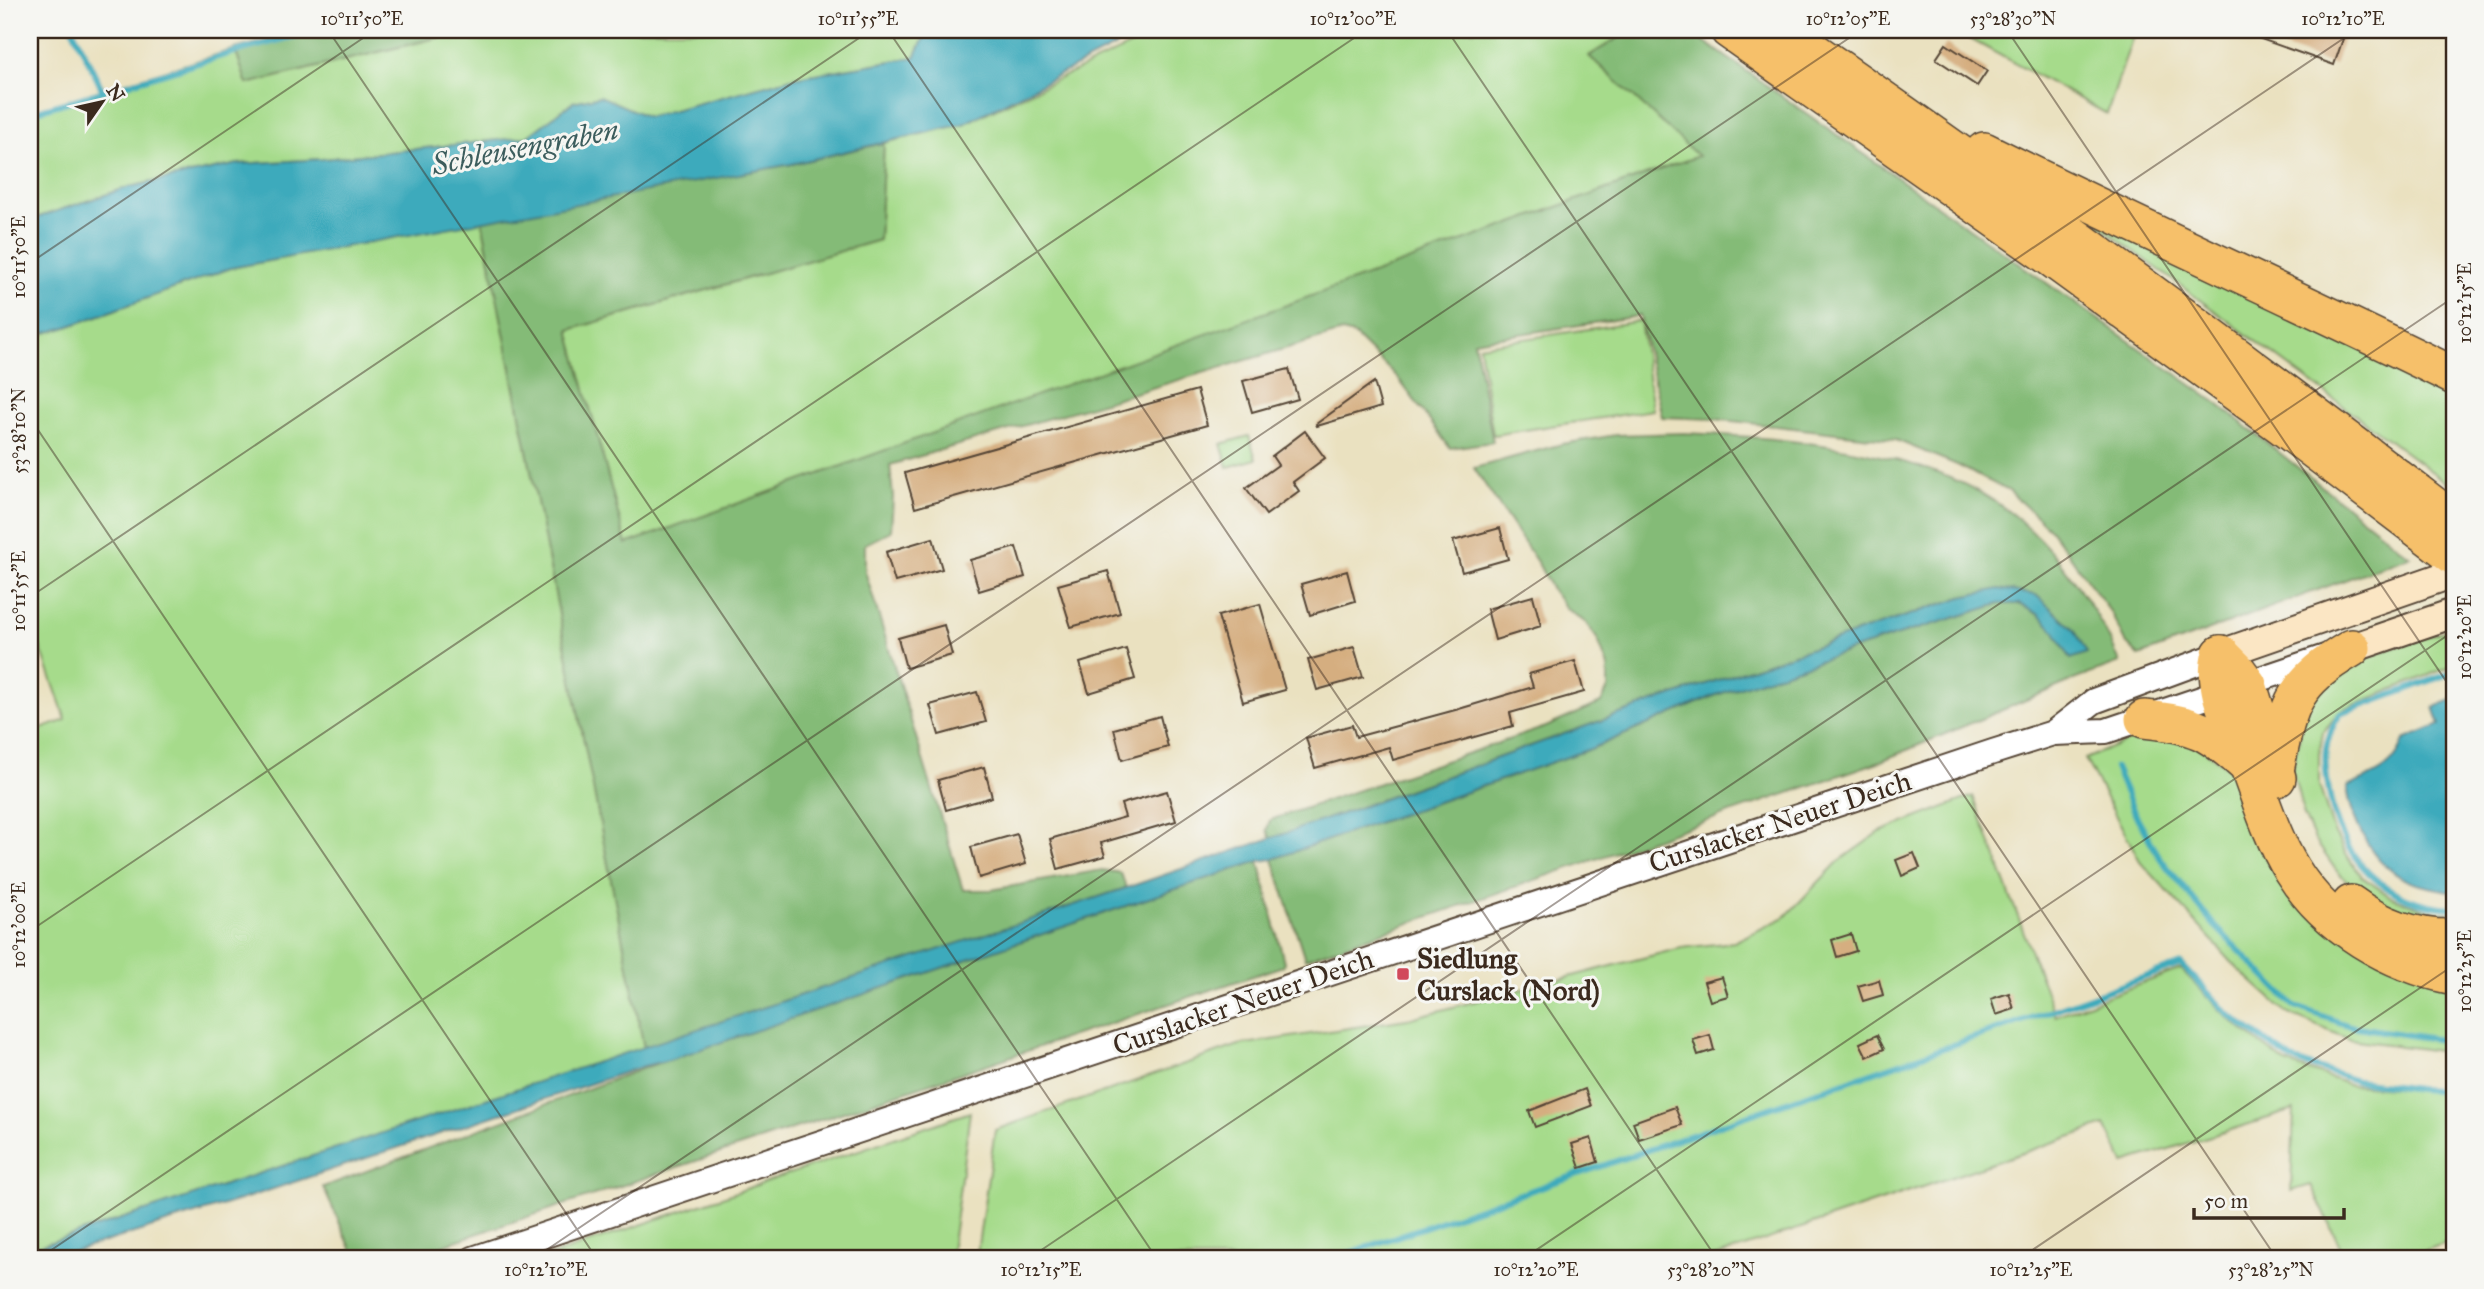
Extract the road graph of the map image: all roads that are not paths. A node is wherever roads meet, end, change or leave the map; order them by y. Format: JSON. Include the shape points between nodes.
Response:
{"nodes":[{"id":1,"x":1729,"y":30,"type":"edge"},
{"id":2,"x":1783,"y":30,"type":"edge"},
{"id":3,"x":1893,"y":105,"type":"junction"},
{"id":4,"x":2454,"y":376,"type":"edge"},
{"id":5,"x":2454,"y":521,"type":"edge"},
{"id":6,"x":2454,"y":556,"type":"edge"},
{"id":7,"x":2454,"y":573,"type":"edge"},
{"id":8,"x":2443,"y":617,"type":"edge"},
{"id":9,"x":2352,"y":648,"type":"junction"},
{"id":10,"x":2221,"y":654,"type":"junction"},
{"id":11,"x":2234,"y":690,"type":"junction"},
{"id":12,"x":2144,"y":719,"type":"junction"},
{"id":13,"x":2053,"y":733,"type":"junction"},
{"id":14,"x":2262,"y":769,"type":"junction"},
{"id":15,"x":2454,"y":938,"type":"edge"},
{"id":16,"x":2454,"y":976,"type":"edge"},
{"id":17,"x":473,"y":1259,"type":"edge"}],
"edges":[{"from":1,"to":6,"type":"highway","via":[[2054,260]]},
{"from":2,"to":3,"type":"highway"},
{"from":3,"to":4,"type":"highway","via":[[2115,217]]},
{"from":3,"to":5,"type":"highway"},
{"from":7,"to":10,"type":"main road","name":"Curslacker Neuer Deich"},
{"from":8,"to":9,"type":"main road","name":"Curslacker Neuer Deich"},
{"from":9,"to":11,"type":"street","name":"Curslacker Neuer Deich"},
{"from":9,"to":14,"type":"highway","via":[[2315,673],[2294,700]]},
{"from":10,"to":11,"type":"highway","via":[[2237,670]]},
{"from":10,"to":13,"type":"street","name":"Curslacker Neuer Deich","via":[[2094,701]]},
{"from":11,"to":12,"type":"street","name":"Curslacker Neuer Deich"},
{"from":11,"to":14,"type":"highway"},
{"from":12,"to":13,"type":"street","name":"Curslacker Neuer Deich","via":[[2106,731]]},
{"from":12,"to":14,"type":"highway","via":[[2198,729]]},
{"from":13,"to":17,"type":"street","name":"Curslacker Neuer Deich"},
{"from":14,"to":15,"type":"highway","via":[[2303,847],[2336,890],[2363,913],[2399,931]]},
{"from":14,"to":16,"type":"highway","via":[[2281,850],[2304,887],[2344,925],[2393,957]]}]}
